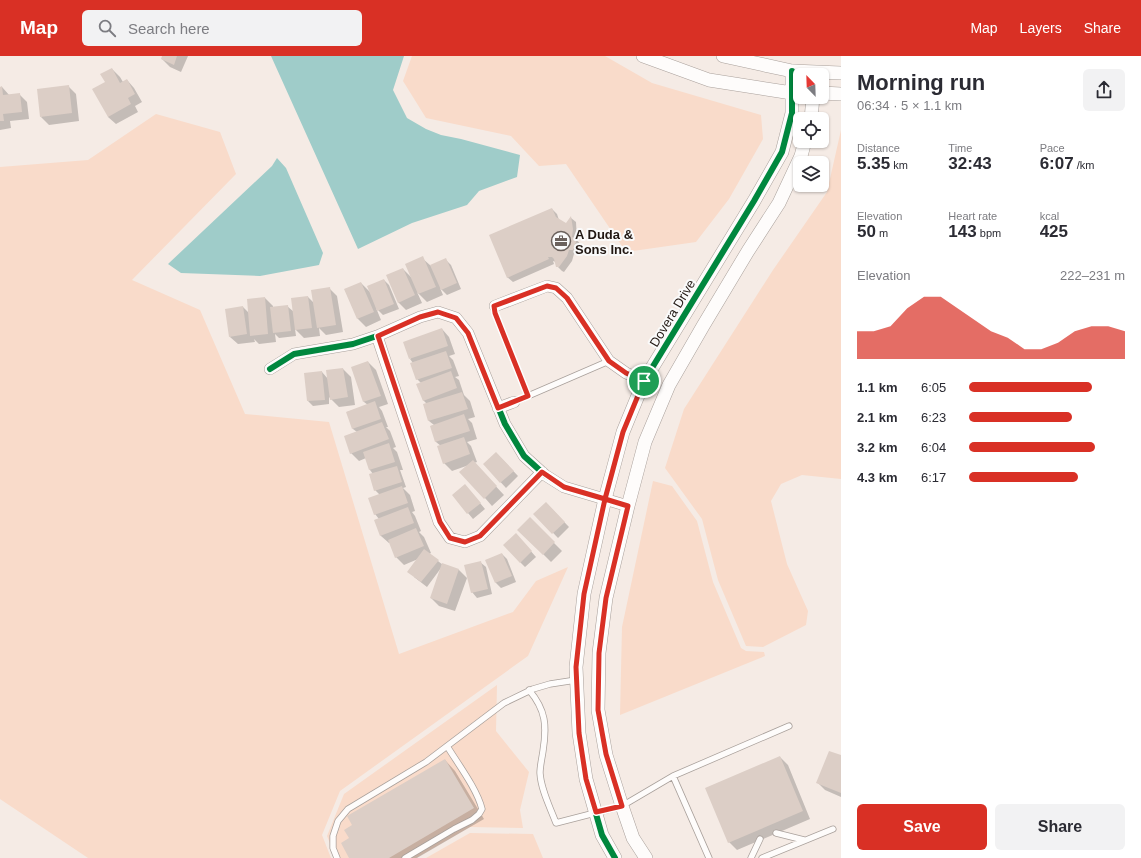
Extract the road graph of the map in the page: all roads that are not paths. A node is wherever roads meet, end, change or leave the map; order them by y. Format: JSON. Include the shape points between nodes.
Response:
{"nodes":[{"id":1,"x":643,"y":56,"type":"edge"},
{"id":2,"x":723,"y":56,"type":"edge"},
{"id":3,"x":792,"y":71,"type":"joint"},
{"id":4,"x":829,"y":73,"type":"edge"},
{"id":5,"x":841,"y":73,"type":"edge"},
{"id":6,"x":793,"y":76,"type":"edge"},
{"id":7,"x":793,"y":93,"type":"edge"},
{"id":8,"x":829,"y":93,"type":"edge"},
{"id":9,"x":841,"y":94,"type":"edge"},
{"id":10,"x":794,"y":104,"type":"edge"},
{"id":11,"x":803,"y":148,"type":"edge"},
{"id":12,"x":494,"y":306,"type":"joint"},
{"id":13,"x":378,"y":336,"type":"junction"},
{"id":14,"x":609,"y":361,"type":"junction"},
{"id":15,"x":270,"y":369,"type":"dead end"},
{"id":16,"x":644,"y":381,"type":"junction"},
{"id":17,"x":528,"y":396,"type":"junction"},
{"id":18,"x":514,"y":402,"type":"joint"},
{"id":19,"x":498,"y":408,"type":"junction"},
{"id":20,"x":542,"y":472,"type":"junction"},
{"id":21,"x":605,"y":499,"type":"junction"},
{"id":22,"x":628,"y":506,"type":"junction"},
{"id":23,"x":577,"y":680,"type":"junction"},
{"id":24,"x":529,"y":690,"type":"junction"},
{"id":25,"x":789,"y":726,"type":"dead end"},
{"id":26,"x":447,"y":746,"type":"junction"},
{"id":27,"x":673,"y":776,"type":"junction"},
{"id":28,"x":622,"y":806,"type":"junction"},
{"id":29,"x":596,"y":812,"type":"junction"},
{"id":30,"x":833,"y":829,"type":"dead end"},
{"id":31,"x":776,"y":833,"type":"dead end"},
{"id":32,"x":760,"y":839,"type":"dead end"},
{"id":33,"x":804,"y":840,"type":"junction"},
{"id":34,"x":337,"y":858,"type":"edge"},
{"id":35,"x":405,"y":858,"type":"edge"},
{"id":36,"x":615,"y":858,"type":"edge"},
{"id":37,"x":646,"y":858,"type":"edge"},
{"id":38,"x":709,"y":858,"type":"edge"},
{"id":39,"x":751,"y":858,"type":"edge"},
{"id":40,"x":762,"y":858,"type":"edge"}],
"edges":[{"from":1,"to":7,"type":"street","via":[[709,80]]},
{"from":2,"to":3,"type":"street"},
{"from":3,"to":6,"type":"street","name":"Dovera Drive"},
{"from":4,"to":5,"type":"street"},
{"from":8,"to":9,"type":"street"},
{"from":10,"to":16,"type":"street","name":"Dovera Drive","via":[[782,152]]},
{"from":11,"to":22,"type":"street","via":[[779,203],[731,278],[668,386],[645,442]]},
{"from":12,"to":14,"type":"street","via":[[547,286],[556,288],[567,298]]},
{"from":12,"to":17,"type":"lane"},
{"from":13,"to":15,"type":"street","via":[[353,344],[294,354]]},
{"from":13,"to":19,"type":"street","via":[[420,317],[438,312],[456,318],[468,333]]},
{"from":13,"to":20,"type":"street","via":[[440,522],[450,538],[465,542],[480,536]]},
{"from":14,"to":16,"type":"street"},
{"from":14,"to":17,"type":"lane"},
{"from":16,"to":21,"type":"street","name":"Dovera Drive","via":[[623,432]]},
{"from":17,"to":18,"type":"lane"},
{"from":18,"to":19,"type":"street"},
{"from":19,"to":20,"type":"street","via":[[524,456]]},
{"from":20,"to":21,"type":"street","via":[[564,487]]},
{"from":21,"to":22,"type":"street"},
{"from":21,"to":23,"type":"street","name":"Dovera Drive","via":[[584,594],[576,667]]},
{"from":22,"to":28,"type":"street","via":[[606,598],[599,653],[598,702],[606,754]]},
{"from":23,"to":24,"type":"lane"},
{"from":23,"to":29,"type":"street","name":"Dovera Drive","via":[[580,740],[586,779]]},
{"from":24,"to":26,"type":"lane","via":[[504,703]]},
{"from":24,"to":29,"type":"lane","via":[[537,699],[545,721],[540,771],[556,823]]},
{"from":25,"to":27,"type":"lane"},
{"from":26,"to":34,"type":"lane","via":[[426,762],[348,809],[338,821],[333,836],[333,848]]},
{"from":26,"to":35,"type":"lane","via":[[482,809],[472,820]]},
{"from":27,"to":28,"type":"lane"},
{"from":27,"to":38,"type":"lane"},
{"from":28,"to":29,"type":"lane"},
{"from":28,"to":37,"type":"street","via":[[633,838]]},
{"from":29,"to":36,"type":"street","name":"Dovera Drive","via":[[602,835]]},
{"from":30,"to":33,"type":"lane"},
{"from":31,"to":33,"type":"lane"},
{"from":32,"to":39,"type":"lane"},
{"from":33,"to":40,"type":"lane"}]}
